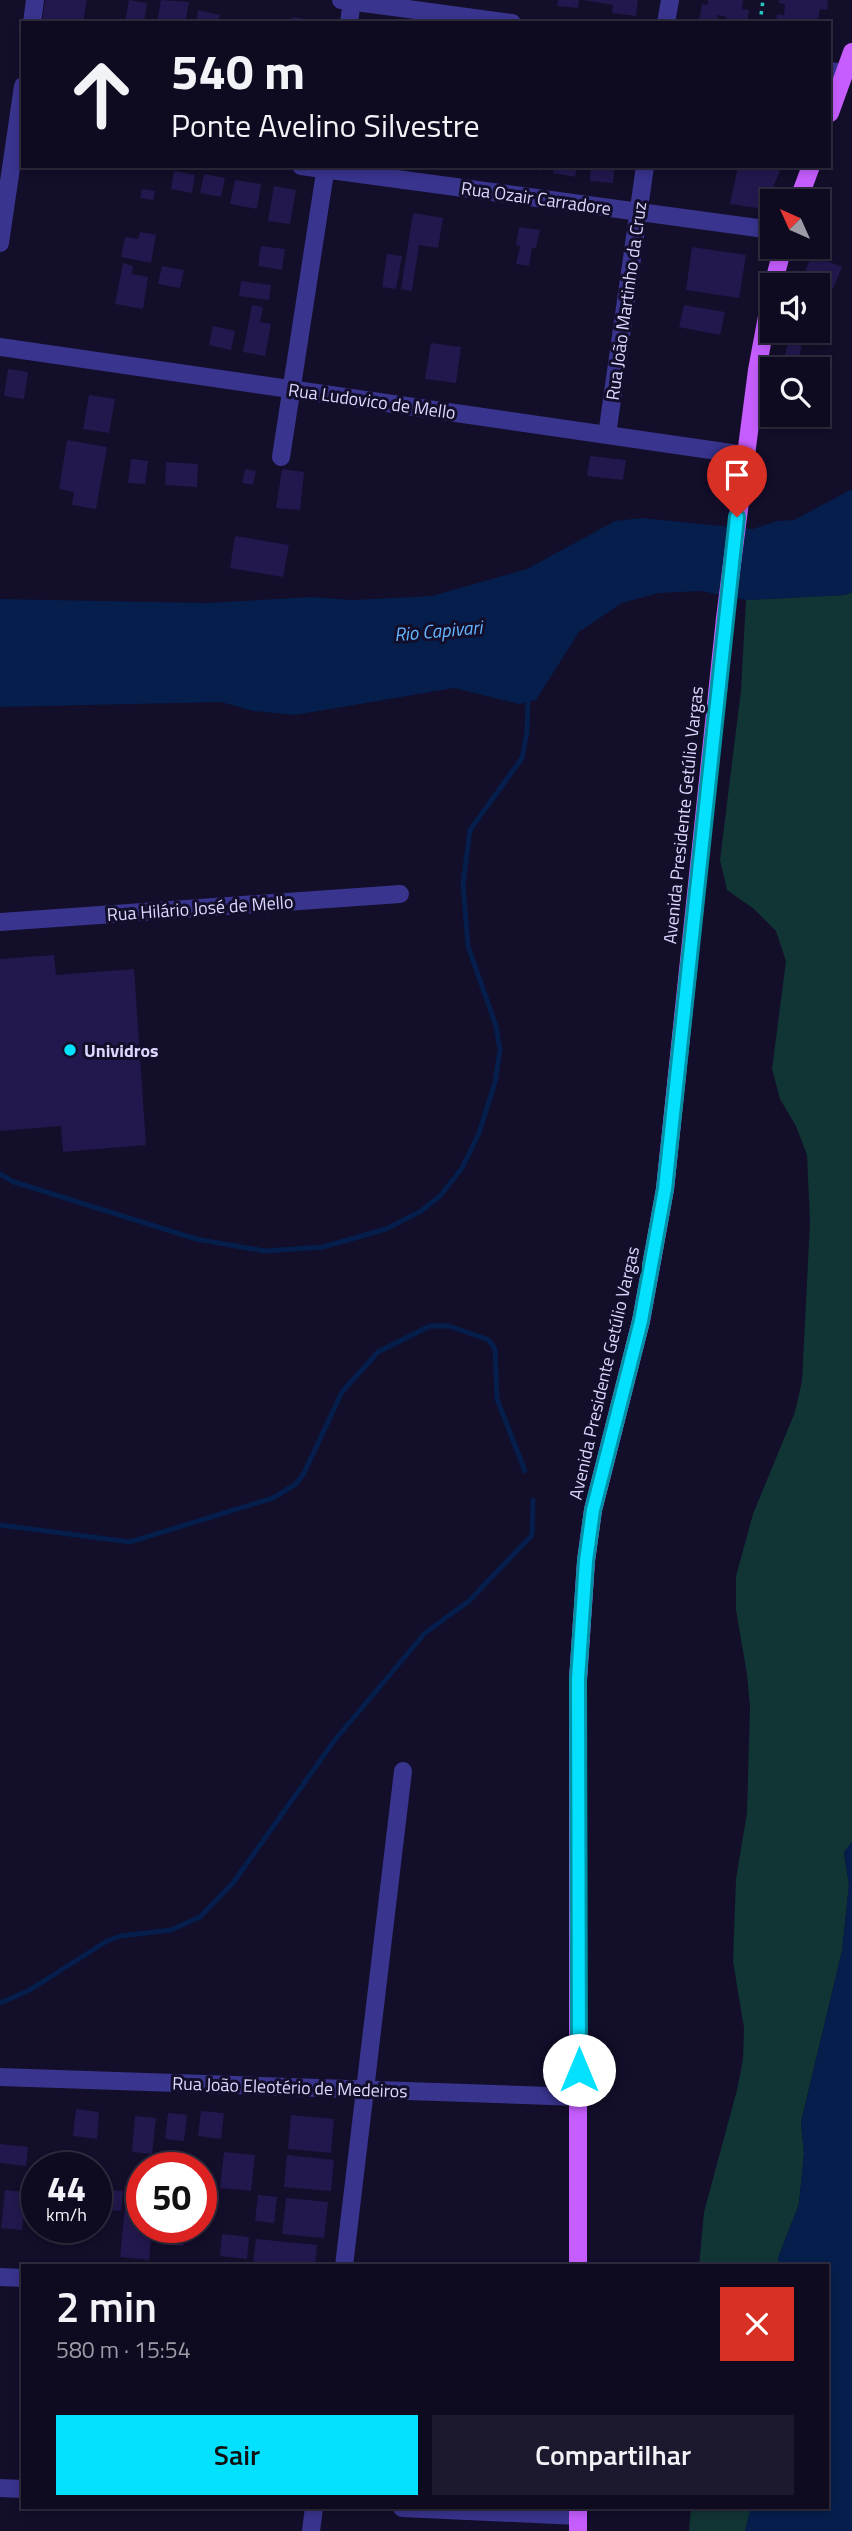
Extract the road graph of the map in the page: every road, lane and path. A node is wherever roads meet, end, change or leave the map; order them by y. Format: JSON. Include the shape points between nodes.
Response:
{"nodes":[{"id":1,"x":35,"y":0,"type":"edge"},
{"id":2,"x":670,"y":0,"type":"edge"},
{"id":3,"x":763,"y":0,"type":"edge"},
{"id":4,"x":348,"y":1,"type":"edge"},
{"id":5,"x":32,"y":21,"type":"edge"},
{"id":6,"x":349,"y":21,"type":"edge"},
{"id":7,"x":497,"y":21,"type":"edge"},
{"id":8,"x":666,"y":21,"type":"edge"},
{"id":9,"x":760,"y":21,"type":"edge"},
{"id":10,"x":852,"y":51,"type":"edge"},
{"id":11,"x":837,"y":72,"type":"edge"},
{"id":12,"x":21,"y":94,"type":"edge"},
{"id":13,"x":831,"y":107,"type":"edge"},
{"id":14,"x":13,"y":127,"type":"edge"},
{"id":15,"x":326,"y":168,"type":"edge"},
{"id":16,"x":645,"y":168,"type":"edge"},
{"id":17,"x":810,"y":168,"type":"edge"},
{"id":18,"x":802,"y":189,"type":"edge"},
{"id":19,"x":639,"y":212,"type":"junction"},
{"id":20,"x":760,"y":228,"type":"edge"},
{"id":21,"x":0,"y":243,"type":"edge"},
{"id":22,"x":763,"y":343,"type":"edge"},
{"id":23,"x":0,"y":346,"type":"edge"},
{"id":24,"x":292,"y":389,"type":"junction"},
{"id":25,"x":607,"y":435,"type":"junction"},
{"id":26,"x":745,"y":455,"type":"junction"},
{"id":27,"x":281,"y":457,"type":"dead end"},
{"id":28,"x":400,"y":894,"type":"dead end"},
{"id":29,"x":0,"y":922,"type":"edge"},
{"id":30,"x":403,"y":1770,"type":"dead end"},
{"id":31,"x":0,"y":2077,"type":"edge"},
{"id":32,"x":365,"y":2090,"type":"junction"},
{"id":33,"x":579,"y":2097,"type":"junction"},
{"id":34,"x":344,"y":2264,"type":"edge"},
{"id":35,"x":578,"y":2264,"type":"edge"},
{"id":36,"x":0,"y":2277,"type":"edge"},
{"id":37,"x":21,"y":2278,"type":"edge"},
{"id":38,"x":0,"y":2488,"type":"edge"},
{"id":39,"x":21,"y":2489,"type":"edge"},
{"id":40,"x":314,"y":2509,"type":"edge"},
{"id":41,"x":420,"y":2509,"type":"edge"},
{"id":42,"x":578,"y":2518,"type":"edge"},
{"id":43,"x":311,"y":2531,"type":"edge"}],
"edges":[{"from":1,"to":5,"type":"street"},
{"from":2,"to":8,"type":"street"},
{"from":3,"to":9,"type":"path"},
{"from":4,"to":6,"type":"street"},
{"from":4,"to":7,"type":"street"},
{"from":10,"to":11,"type":"main road"},
{"from":11,"to":13,"type":"main road"},
{"from":12,"to":14,"type":"street"},
{"from":14,"to":21,"type":"street"},
{"from":15,"to":19,"type":"street","name":"Rua Ozair Carradore"},
{"from":15,"to":24,"type":"street"},
{"from":16,"to":19,"type":"street","name":"Rua João Martinho da Cruz"},
{"from":17,"to":18,"type":"main road"},
{"from":19,"to":20,"type":"street","name":"Rua Ozair Carradore"},
{"from":19,"to":25,"type":"street","name":"Rua João Martinho da Cruz"},
{"from":22,"to":26,"type":"main road","name":"Avenida Presidente Getúlio Vargas"},
{"from":23,"to":24,"type":"street","name":"Rua Ludovico de Mello"},
{"from":24,"to":25,"type":"street","name":"Rua Ludovico de Mello"},
{"from":24,"to":27,"type":"street"},
{"from":25,"to":26,"type":"street","name":"Rua Ludovico de Mello"},
{"from":26,"to":33,"type":"main road","name":"Avenida Presidente Getúlio Vargas","via":[[665,1189],[641,1321],[593,1510],[586,1561],[578,1691]]},
{"from":28,"to":29,"type":"street","name":"Rua Hilário José de Mello"},
{"from":30,"to":32,"type":"street"},
{"from":31,"to":32,"type":"street","name":"Rua João Eleotério de Medeiros"},
{"from":32,"to":33,"type":"street","name":"Rua João Eleotério de Medeiros"},
{"from":32,"to":34,"type":"street"},
{"from":33,"to":35,"type":"main road","name":"Avenida Presidente Getúlio Vargas"},
{"from":36,"to":37,"type":"street"},
{"from":38,"to":39,"type":"street"},
{"from":40,"to":43,"type":"street"},
{"from":41,"to":42,"type":"street"}]}
